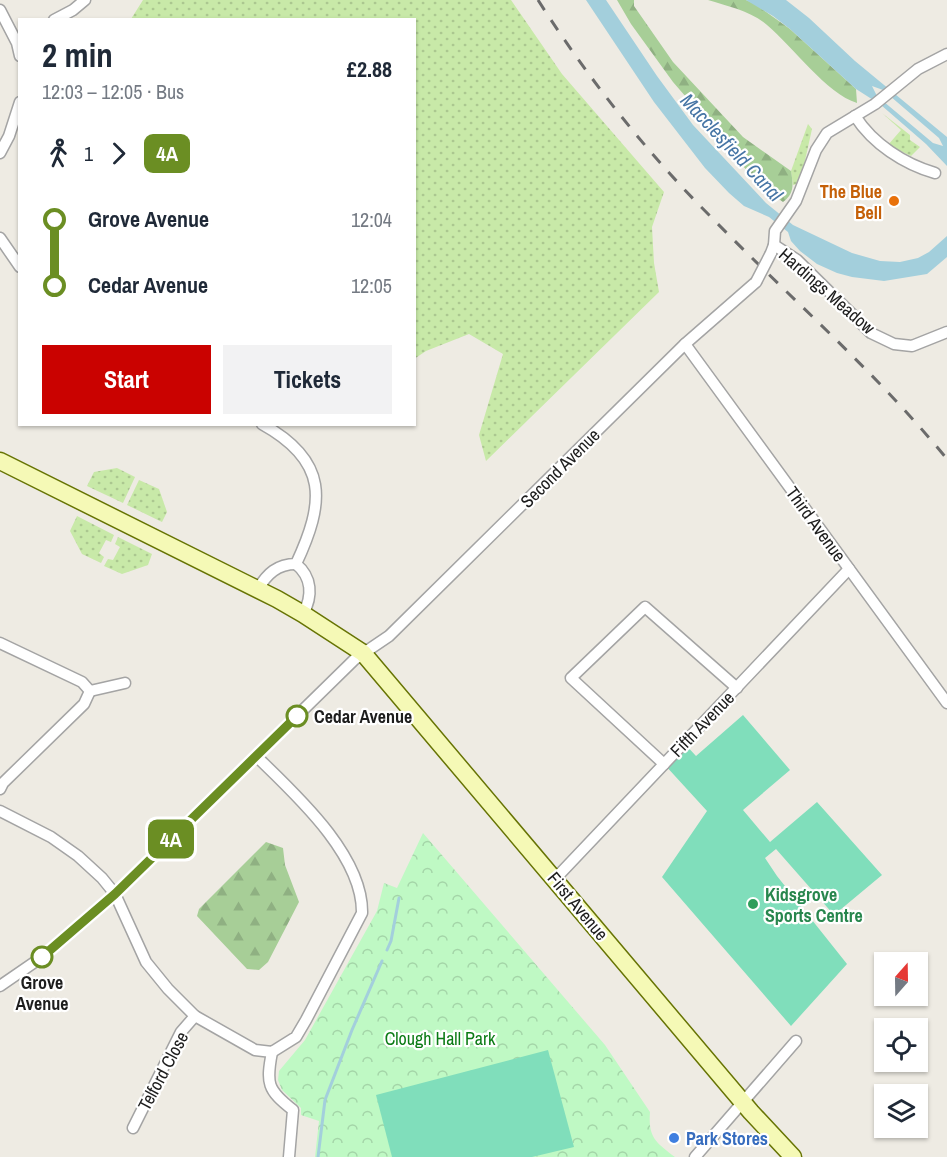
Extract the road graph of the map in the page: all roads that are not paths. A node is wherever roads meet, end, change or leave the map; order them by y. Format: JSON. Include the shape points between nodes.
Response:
{"nodes":[{"id":1,"x":85,"y":0,"type":"edge"},
{"id":2,"x":0,"y":10,"type":"edge"},
{"id":3,"x":58,"y":18,"type":"edge"},
{"id":4,"x":16,"y":33,"type":"edge"},
{"id":5,"x":947,"y":54,"type":"edge"},
{"id":6,"x":18,"y":108,"type":"edge"},
{"id":7,"x":855,"y":117,"type":"junction"},
{"id":8,"x":0,"y":153,"type":"edge"},
{"id":9,"x":935,"y":173,"type":"dead end"},
{"id":10,"x":0,"y":238,"type":"edge"},
{"id":11,"x":773,"y":249,"type":"junction"},
{"id":12,"x":18,"y":264,"type":"edge"},
{"id":13,"x":947,"y":332,"type":"edge"},
{"id":14,"x":686,"y":344,"type":"junction"},
{"id":15,"x":267,"y":426,"type":"edge"},
{"id":16,"x":0,"y":461,"type":"edge"},
{"id":17,"x":296,"y":564,"type":"junction"},
{"id":18,"x":849,"y":569,"type":"junction"},
{"id":19,"x":258,"y":590,"type":"junction"},
{"id":20,"x":303,"y":614,"type":"junction"},
{"id":21,"x":0,"y":642,"type":"edge"},
{"id":22,"x":363,"y":653,"type":"junction"},
{"id":23,"x":125,"y":683,"type":"dead end"},
{"id":24,"x":736,"y":688,"type":"junction"},
{"id":25,"x":90,"y":691,"type":"junction"},
{"id":26,"x":947,"y":703,"type":"edge"},
{"id":27,"x":256,"y":756,"type":"junction"},
{"id":28,"x":664,"y":764,"type":"junction"},
{"id":29,"x":0,"y":789,"type":"edge"},
{"id":30,"x":0,"y":811,"type":"edge"},
{"id":31,"x":555,"y":879,"type":"junction"},
{"id":32,"x":115,"y":894,"type":"junction"},
{"id":33,"x":0,"y":986,"type":"edge"},
{"id":34,"x":195,"y":1016,"type":"junction"},
{"id":35,"x":795,"y":1041,"type":"dead end"},
{"id":36,"x":272,"y":1052,"type":"junction"},
{"id":37,"x":742,"y":1101,"type":"junction"},
{"id":38,"x":133,"y":1128,"type":"dead end"},
{"id":39,"x":289,"y":1157,"type":"edge"},
{"id":40,"x":695,"y":1157,"type":"edge"},
{"id":41,"x":793,"y":1157,"type":"edge"}],
"edges":[{"from":1,"to":3,"type":"street"},
{"from":2,"to":4,"type":"street"},
{"from":5,"to":7,"type":"street","via":[[918,69]]},
{"from":6,"to":8,"type":"street"},
{"from":7,"to":9,"type":"street","via":[[896,155],[914,167]]},
{"from":7,"to":11,"type":"street","via":[[826,133],[796,201],[775,231]]},
{"from":10,"to":12,"type":"street"},
{"from":11,"to":13,"type":"street","name":"Hardings Meadow","via":[[797,260],[871,333],[894,344],[912,346]]},
{"from":11,"to":14,"type":"street","name":"Second Avenue","bridge":true,"via":[[756,282]]},
{"from":14,"to":18,"type":"street","name":"Third Avenue"},
{"from":14,"to":22,"type":"street","name":"Second Avenue","via":[[389,636]]},
{"from":15,"to":17,"type":"street","via":[[288,440],[314,477],[315,512]]},
{"from":16,"to":19,"type":"main road"},
{"from":17,"to":19,"type":"street","via":[[276,568]]},
{"from":17,"to":20,"type":"street","via":[[308,580],[310,597]]},
{"from":18,"to":24,"type":"street","name":"Fifth Avenue"},
{"from":18,"to":26,"type":"street","name":"Third Avenue"},
{"from":19,"to":20,"type":"main road"},
{"from":20,"to":22,"type":"main road"},
{"from":21,"to":25,"type":"street","via":[[82,682]]},
{"from":22,"to":27,"type":"street","name":"Second Avenue"},
{"from":22,"to":31,"type":"main road","name":"First Avenue"},
{"from":23,"to":25,"type":"street"},
{"from":24,"to":28,"type":"street","name":"Fifth Avenue"},
{"from":24,"to":28,"type":"street","via":[[645,607],[571,678]]},
{"from":25,"to":29,"type":"street","via":[[84,704]]},
{"from":27,"to":32,"type":"street","name":"Second Avenue"},
{"from":27,"to":36,"type":"street","via":[[322,824],[357,882],[362,898],[362,913],[306,1020],[296,1037]]},
{"from":28,"to":31,"type":"street","name":"Fifth Avenue"},
{"from":30,"to":32,"type":"street","via":[[78,856]]},
{"from":31,"to":37,"type":"main road","name":"First Avenue"},
{"from":32,"to":33,"type":"street","name":"Second Avenue","via":[[42,957]]},
{"from":32,"to":34,"type":"street","via":[[146,962]]},
{"from":34,"to":36,"type":"street","via":[[255,1050]]},
{"from":34,"to":38,"type":"street","name":"Telford Close","via":[[181,1032]]},
{"from":35,"to":37,"type":"street"},
{"from":36,"to":39,"type":"street","via":[[267,1076],[270,1088],[293,1110]]},
{"from":37,"to":40,"type":"street"},
{"from":37,"to":41,"type":"main road","name":"First Avenue"}]}
